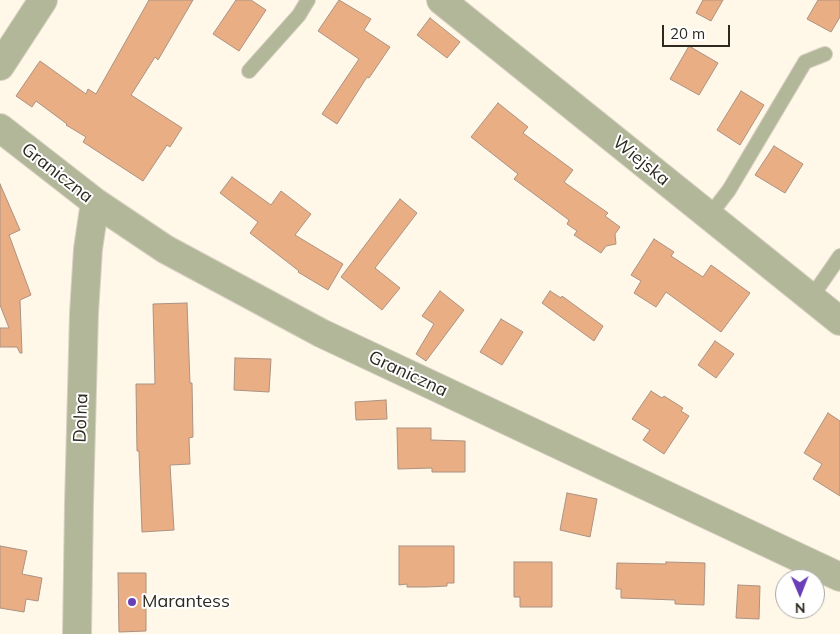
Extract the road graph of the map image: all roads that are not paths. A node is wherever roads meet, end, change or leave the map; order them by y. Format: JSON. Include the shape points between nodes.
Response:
{"nodes":[{"id":1,"x":43,"y":0,"type":"edge"},
{"id":2,"x":308,"y":0,"type":"edge"},
{"id":3,"x":442,"y":0,"type":"edge"},
{"id":4,"x":825,"y":54,"type":"dead end"},
{"id":5,"x":0,"y":66,"type":"edge"},
{"id":6,"x":248,"y":72,"type":"dead end"},
{"id":7,"x":0,"y":128,"type":"edge"},
{"id":8,"x":95,"y":202,"type":"junction"},
{"id":9,"x":709,"y":216,"type":"junction"},
{"id":10,"x":840,"y":256,"type":"edge"},
{"id":11,"x":811,"y":298,"type":"junction"},
{"id":12,"x":840,"y":321,"type":"edge"},
{"id":13,"x":840,"y":578,"type":"edge"},
{"id":14,"x":77,"y":634,"type":"edge"}],
"edges":[{"from":1,"to":5,"type":"street"},
{"from":2,"to":6,"type":"lane","via":[[299,15]]},
{"from":3,"to":9,"type":"street","name":"Wiejska"},
{"from":4,"to":9,"type":"lane","via":[[805,62],[729,190]]},
{"from":7,"to":8,"type":"street","name":"Graniczna"},
{"from":8,"to":13,"type":"street","name":"Graniczna","via":[[165,250],[321,333]]},
{"from":8,"to":14,"type":"street","name":"Dolna","via":[[84,313]]},
{"from":9,"to":11,"type":"street","name":"Wiejska"},
{"from":10,"to":11,"type":"lane"},
{"from":11,"to":12,"type":"street","name":"Wiejska"}]}
